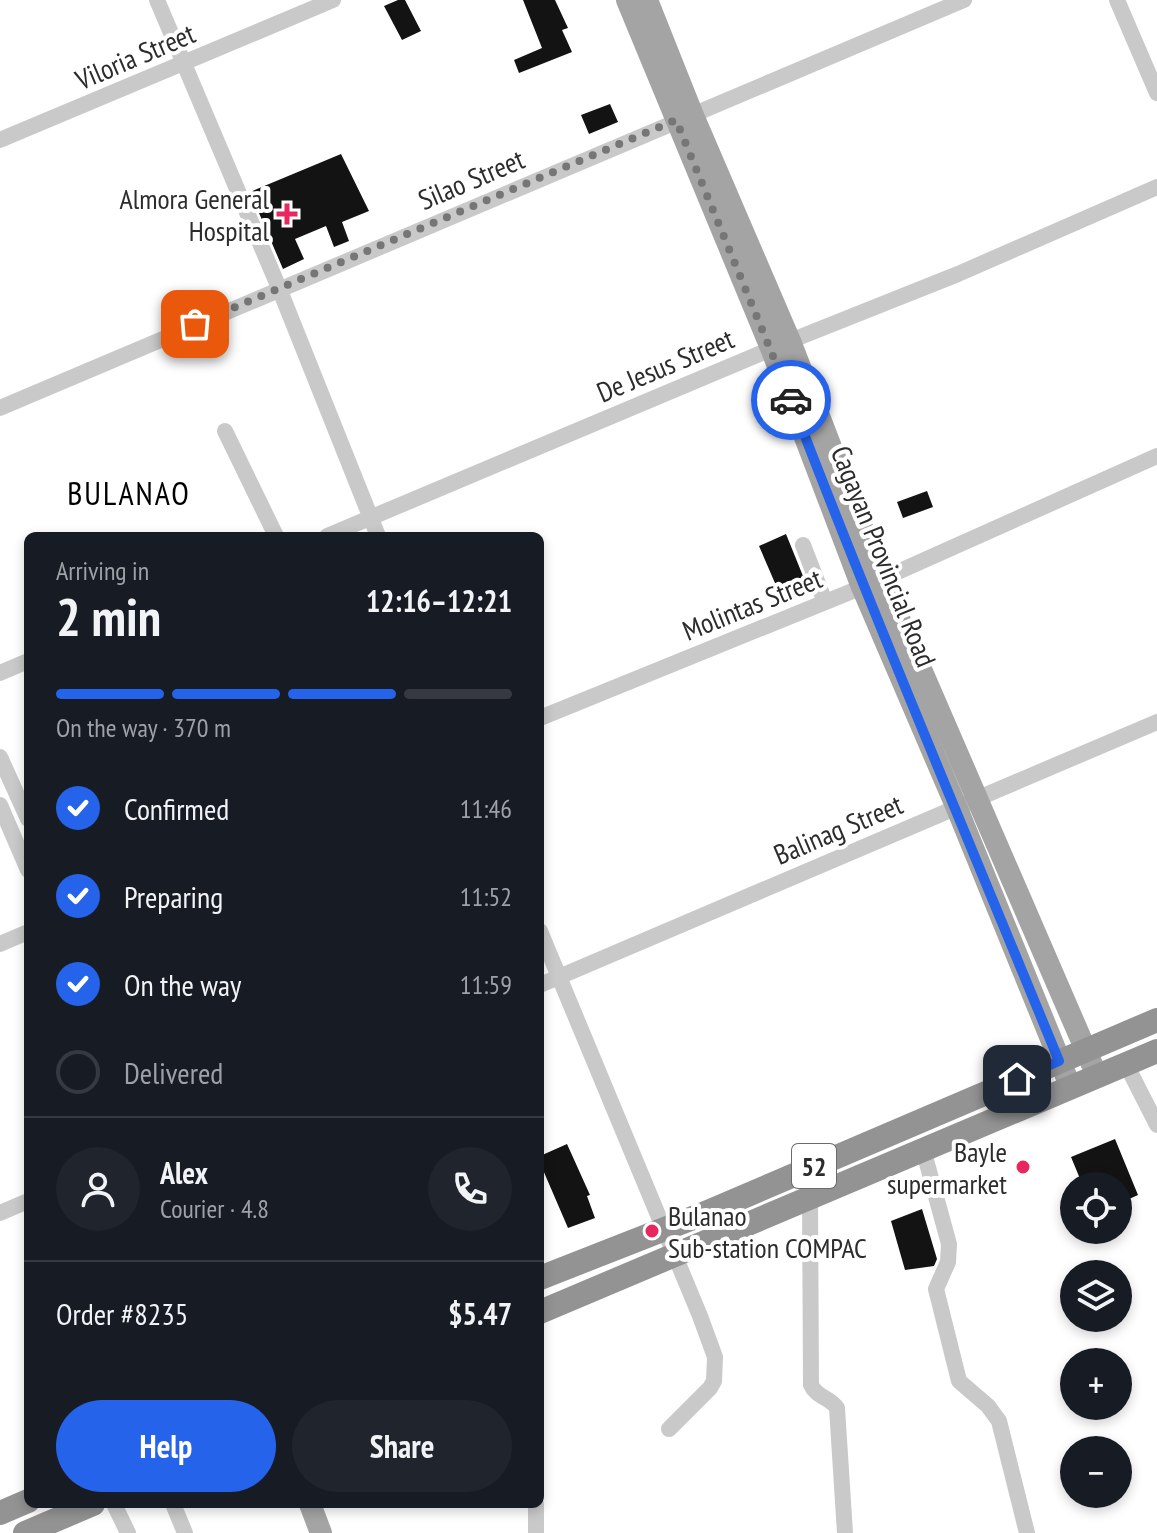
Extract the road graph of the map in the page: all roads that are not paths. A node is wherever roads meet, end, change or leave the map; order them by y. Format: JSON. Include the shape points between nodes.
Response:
{"nodes":[{"id":1,"x":157,"y":0,"type":"edge"},
{"id":2,"x":333,"y":0,"type":"edge"},
{"id":3,"x":627,"y":0,"type":"edge"},
{"id":4,"x":647,"y":0,"type":"edge"},
{"id":5,"x":964,"y":0,"type":"edge"},
{"id":6,"x":1117,"y":0,"type":"edge"},
{"id":7,"x":184,"y":64,"type":"junction"},
{"id":8,"x":1157,"y":93,"type":"edge"},
{"id":9,"x":684,"y":117,"type":"junction"},
{"id":10,"x":0,"y":140,"type":"edge"},
{"id":11,"x":1157,"y":187,"type":"edge"},
{"id":12,"x":279,"y":288,"type":"junction"},
{"id":13,"x":780,"y":344,"type":"junction"},
{"id":14,"x":0,"y":408,"type":"edge"},
{"id":15,"x":225,"y":431,"type":"dead end"},
{"id":16,"x":1157,"y":456,"type":"edge"},
{"id":17,"x":371,"y":518,"type":"junction"},
{"id":18,"x":274,"y":532,"type":"edge"},
{"id":19,"x":337,"y":532,"type":"edge"},
{"id":20,"x":376,"y":532,"type":"edge"},
{"id":21,"x":803,"y":545,"type":"dead end"},
{"id":22,"x":872,"y":583,"type":"junction"},
{"id":23,"x":825,"y":602,"type":"junction"},
{"id":24,"x":24,"y":663,"type":"edge"},
{"id":25,"x":0,"y":673,"type":"edge"},
{"id":26,"x":544,"y":716,"type":"edge"},
{"id":27,"x":1157,"y":722,"type":"edge"},
{"id":28,"x":0,"y":757,"type":"edge"},
{"id":29,"x":965,"y":802,"type":"junction"},
{"id":30,"x":0,"y":805,"type":"edge"},
{"id":31,"x":24,"y":810,"type":"edge"},
{"id":32,"x":24,"y":861,"type":"edge"},
{"id":33,"x":24,"y":934,"type":"edge"},
{"id":34,"x":544,"y":940,"type":"edge"},
{"id":35,"x":0,"y":944,"type":"edge"},
{"id":36,"x":1042,"y":946,"type":"junction"},
{"id":37,"x":1016,"y":957,"type":"junction"},
{"id":38,"x":560,"y":977,"type":"junction"},
{"id":39,"x":544,"y":983,"type":"edge"},
{"id":40,"x":1157,"y":1020,"type":"edge"},
{"id":41,"x":1085,"y":1049,"type":"junction"},
{"id":42,"x":1157,"y":1051,"type":"edge"},
{"id":43,"x":1059,"y":1061,"type":"junction"},
{"id":44,"x":1126,"y":1064,"type":"junction"},
{"id":45,"x":1097,"y":1076,"type":"junction"},
{"id":46,"x":1071,"y":1088,"type":"junction"},
{"id":47,"x":1157,"y":1125,"type":"edge"},
{"id":48,"x":923,"y":1149,"type":"junction"},
{"id":49,"x":810,"y":1196,"type":"junction"},
{"id":50,"x":24,"y":1203,"type":"edge"},
{"id":51,"x":0,"y":1213,"type":"edge"},
{"id":52,"x":663,"y":1228,"type":"junction"},
{"id":53,"x":676,"y":1254,"type":"junction"},
{"id":54,"x":544,"y":1276,"type":"edge"},
{"id":55,"x":544,"y":1310,"type":"edge"},
{"id":56,"x":669,"y":1429,"type":"dead end"},
{"id":57,"x":24,"y":1503,"type":"edge"},
{"id":58,"x":84,"y":1508,"type":"edge"},
{"id":59,"x":116,"y":1508,"type":"edge"},
{"id":60,"x":175,"y":1508,"type":"edge"},
{"id":61,"x":296,"y":1508,"type":"edge"},
{"id":62,"x":312,"y":1508,"type":"edge"},
{"id":63,"x":536,"y":1508,"type":"edge"},
{"id":64,"x":0,"y":1513,"type":"edge"},
{"id":65,"x":25,"y":1533,"type":"edge"},
{"id":66,"x":128,"y":1533,"type":"edge"},
{"id":67,"x":185,"y":1533,"type":"edge"},
{"id":68,"x":305,"y":1533,"type":"edge"},
{"id":69,"x":321,"y":1533,"type":"edge"},
{"id":70,"x":536,"y":1533,"type":"edge"},
{"id":71,"x":845,"y":1533,"type":"edge"},
{"id":72,"x":1027,"y":1533,"type":"edge"}],
"edges":[{"from":1,"to":7,"type":"street"},
{"from":2,"to":7,"type":"street","name":"Viloria Street"},
{"from":3,"to":9,"type":"main road","name":"Cagayan Provincial Road"},
{"from":4,"to":9,"type":"main road","name":"Cagayan Provincial Road"},
{"from":5,"to":9,"type":"street","name":"Silao Street"},
{"from":6,"to":8,"type":"street"},
{"from":7,"to":10,"type":"street","name":"Viloria Street"},
{"from":7,"to":12,"type":"street"},
{"from":9,"to":12,"type":"street","name":"Silao Street"},
{"from":9,"to":13,"type":"main road","name":"Cagayan Provincial Road"},
{"from":11,"to":13,"type":"street","name":"De Jesus Street"},
{"from":12,"to":14,"type":"street","name":"Silao Street"},
{"from":12,"to":17,"type":"street"},
{"from":13,"to":17,"type":"street","name":"De Jesus Street"},
{"from":13,"to":22,"type":"main road","name":"Cagayan Provincial Road"},
{"from":15,"to":18,"type":"street"},
{"from":16,"to":22,"type":"street","name":"Molintas Street"},
{"from":17,"to":19,"type":"street","name":"De Jesus Street"},
{"from":17,"to":20,"type":"street"},
{"from":21,"to":23,"type":"street"},
{"from":22,"to":23,"type":"street","name":"Molintas Street"},
{"from":22,"to":29,"type":"main road","name":"Cagayan Provincial Road"},
{"from":23,"to":26,"type":"street","name":"Molintas Street"},
{"from":24,"to":25,"type":"street"},
{"from":27,"to":29,"type":"street","name":"Balinag Street"},
{"from":28,"to":31,"type":"street"},
{"from":29,"to":36,"type":"main road","name":"Cagayan Provincial Road"},
{"from":29,"to":37,"type":"main road","name":"Cagayan Provincial Road"},
{"from":29,"to":38,"type":"street","name":"Balinag Street"},
{"from":30,"to":32,"type":"street"},
{"from":33,"to":35,"type":"street"},
{"from":34,"to":38,"type":"street"},
{"from":36,"to":37,"type":"main road"},
{"from":36,"to":41,"type":"main road","name":"Cagayan Provincial Road"},
{"from":37,"to":43,"type":"main road","name":"Cagayan Provincial Road"},
{"from":38,"to":39,"type":"street","name":"Balinag Street"},
{"from":38,"to":52,"type":"street"},
{"from":40,"to":41,"type":"highway","number":"52"},
{"from":41,"to":43,"type":"highway","number":"52"},
{"from":41,"to":45,"type":"main road","name":"Cagayan Provincial Road"},
{"from":42,"to":44,"type":"highway","number":"52"},
{"from":43,"to":46,"type":"main road","name":"Cagayan Provincial Road"},
{"from":43,"to":52,"type":"highway","number":"52"},
{"from":44,"to":45,"type":"highway","number":"52"},
{"from":44,"to":47,"type":"street"},
{"from":45,"to":46,"type":"highway","number":"52"},
{"from":46,"to":48,"type":"highway","number":"52"},
{"from":48,"to":49,"type":"highway","number":"52"},
{"from":48,"to":72,"type":"street","via":[[949,1244],[948,1262],[936,1289],[959,1381],[999,1421]]},
{"from":49,"to":53,"type":"highway","number":"52"},
{"from":49,"to":71,"type":"street","via":[[810,1376],[817,1394],[837,1408]]},
{"from":50,"to":51,"type":"street"},
{"from":52,"to":53,"type":"street"},
{"from":52,"to":54,"type":"highway","number":"52"},
{"from":53,"to":55,"type":"highway","number":"52"},
{"from":53,"to":56,"type":"street","via":[[715,1357],[715,1371],[710,1388]]},
{"from":57,"to":64,"type":"highway"},
{"from":58,"to":65,"type":"highway"},
{"from":59,"to":66,"type":"street"},
{"from":60,"to":67,"type":"street"},
{"from":61,"to":68,"type":"main road"},
{"from":62,"to":69,"type":"main road"},
{"from":63,"to":70,"type":"street"}]}
